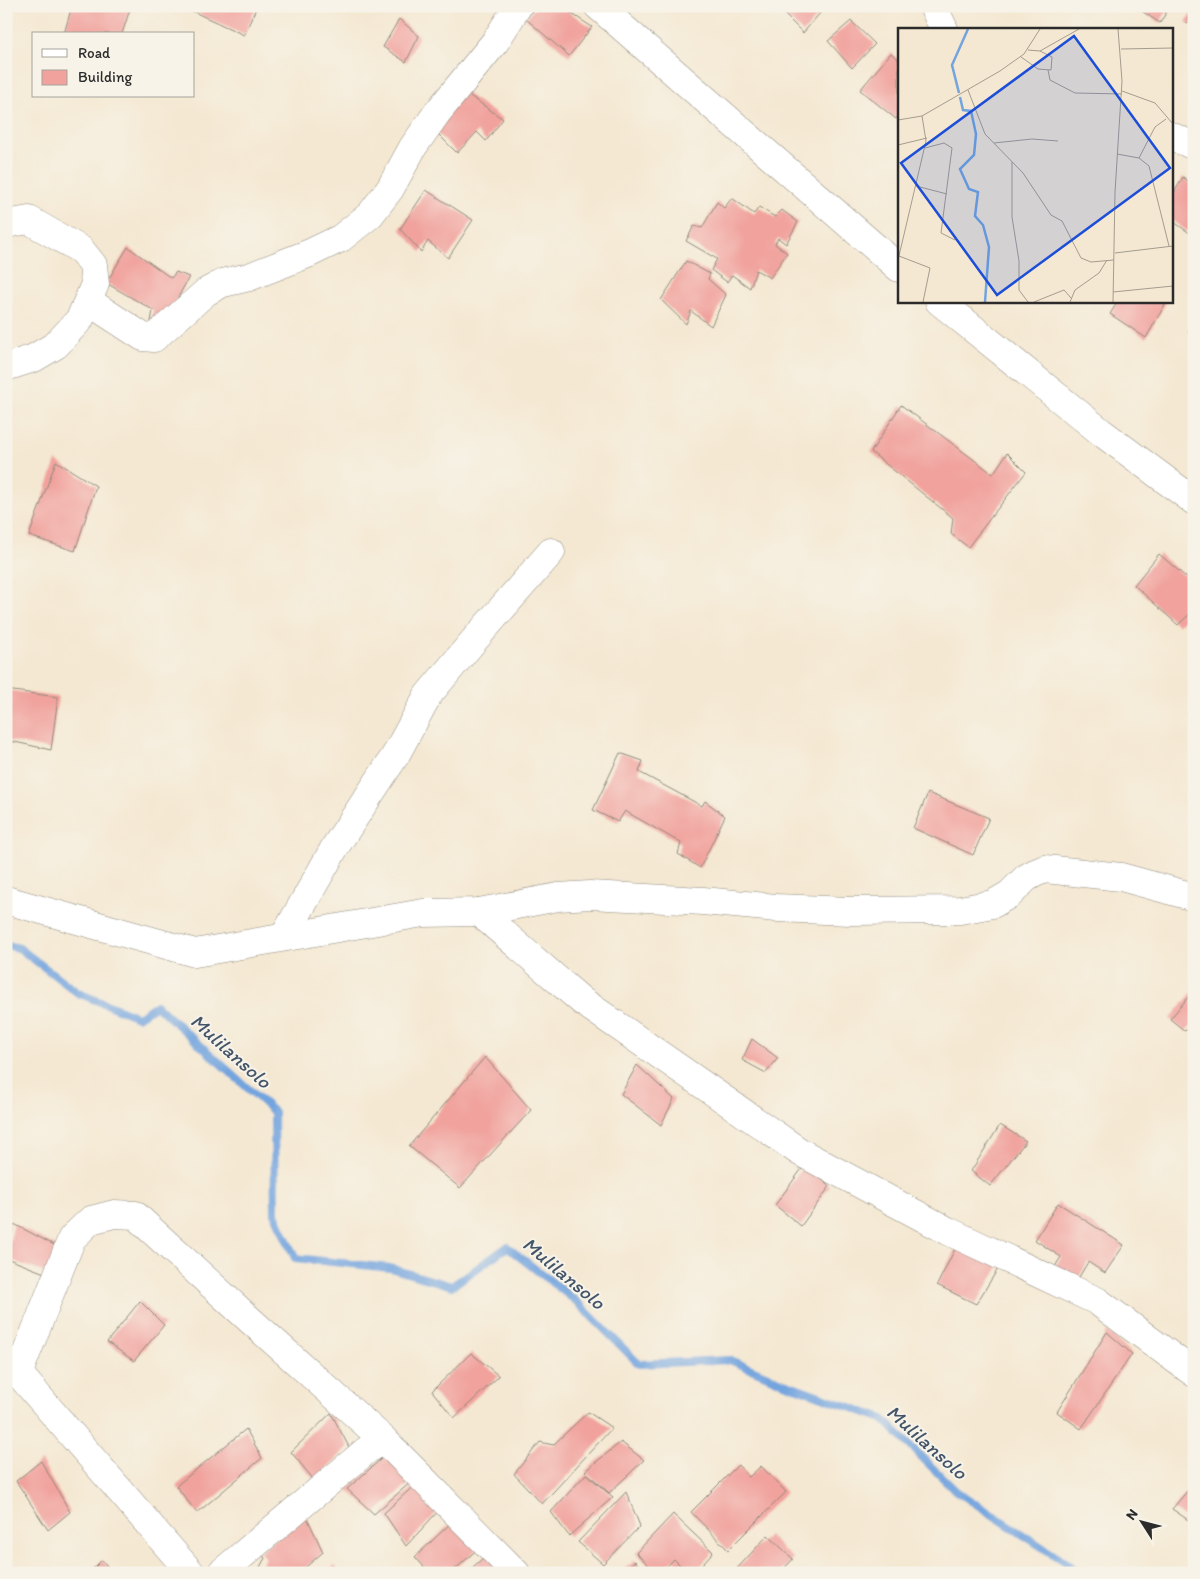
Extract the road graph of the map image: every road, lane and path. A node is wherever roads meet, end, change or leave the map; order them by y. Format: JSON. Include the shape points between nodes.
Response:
{"nodes":[{"id":1,"x":518,"y":6,"type":"edge"},
{"id":2,"x":598,"y":6,"type":"edge"},
{"id":3,"x":932,"y":6,"type":"edge"},
{"id":4,"x":943,"y":28,"type":"edge"},
{"id":5,"x":1172,"y":136,"type":"edge"},
{"id":6,"x":1194,"y":146,"type":"edge"},
{"id":7,"x":6,"y":224,"type":"edge"},
{"id":8,"x":894,"y":253,"type":"edge"},
{"id":9,"x":88,"y":302,"type":"junction"},
{"id":10,"x":940,"y":302,"type":"edge"},
{"id":11,"x":6,"y":367,"type":"edge"},
{"id":12,"x":1194,"y":501,"type":"edge"},
{"id":13,"x":551,"y":552,"type":"dead end"},
{"id":14,"x":1194,"y":897,"type":"edge"},
{"id":15,"x":6,"y":900,"type":"edge"},
{"id":16,"x":479,"y":912,"type":"junction"},
{"id":17,"x":284,"y":937,"type":"junction"},
{"id":18,"x":13,"y":1365,"type":"edge"},
{"id":19,"x":1194,"y":1373,"type":"edge"},
{"id":20,"x":384,"y":1440,"type":"junction"},
{"id":21,"x":191,"y":1573,"type":"edge"},
{"id":22,"x":221,"y":1573,"type":"edge"},
{"id":23,"x":516,"y":1573,"type":"edge"}],
"edges":[{"from":1,"to":9,"type":"street","via":[[495,42],[437,113],[390,189],[370,214],[341,238],[206,292],[154,338],[143,337]]},
{"from":2,"to":8,"type":"street","via":[[782,164]]},
{"from":3,"to":4,"type":"street"},
{"from":5,"to":6,"type":"street"},
{"from":7,"to":9,"type":"street","via":[[29,220],[81,250],[93,265],[95,284]]},
{"from":9,"to":11,"type":"street","via":[[80,319],[56,345],[34,358]]},
{"from":10,"to":12,"type":"street","via":[[1100,432]]},
{"from":13,"to":17,"type":"street","via":[[428,695],[395,756],[335,847]]},
{"from":14,"to":16,"type":"street","via":[[1121,877],[1045,869],[1026,878],[1010,894],[993,904],[960,910],[776,908],[590,895],[558,897]]},
{"from":15,"to":17,"type":"street","via":[[195,952]]},
{"from":16,"to":17,"type":"street","via":[[423,913]]},
{"from":16,"to":19,"type":"street","via":[[582,1001],[800,1152],[948,1230],[1097,1301]]},
{"from":18,"to":20,"type":"street","via":[[72,1238],[91,1220],[114,1214],[135,1215]]},
{"from":18,"to":21,"type":"street"},
{"from":20,"to":22,"type":"street","via":[[367,1450]]},
{"from":20,"to":23,"type":"street"}]}
